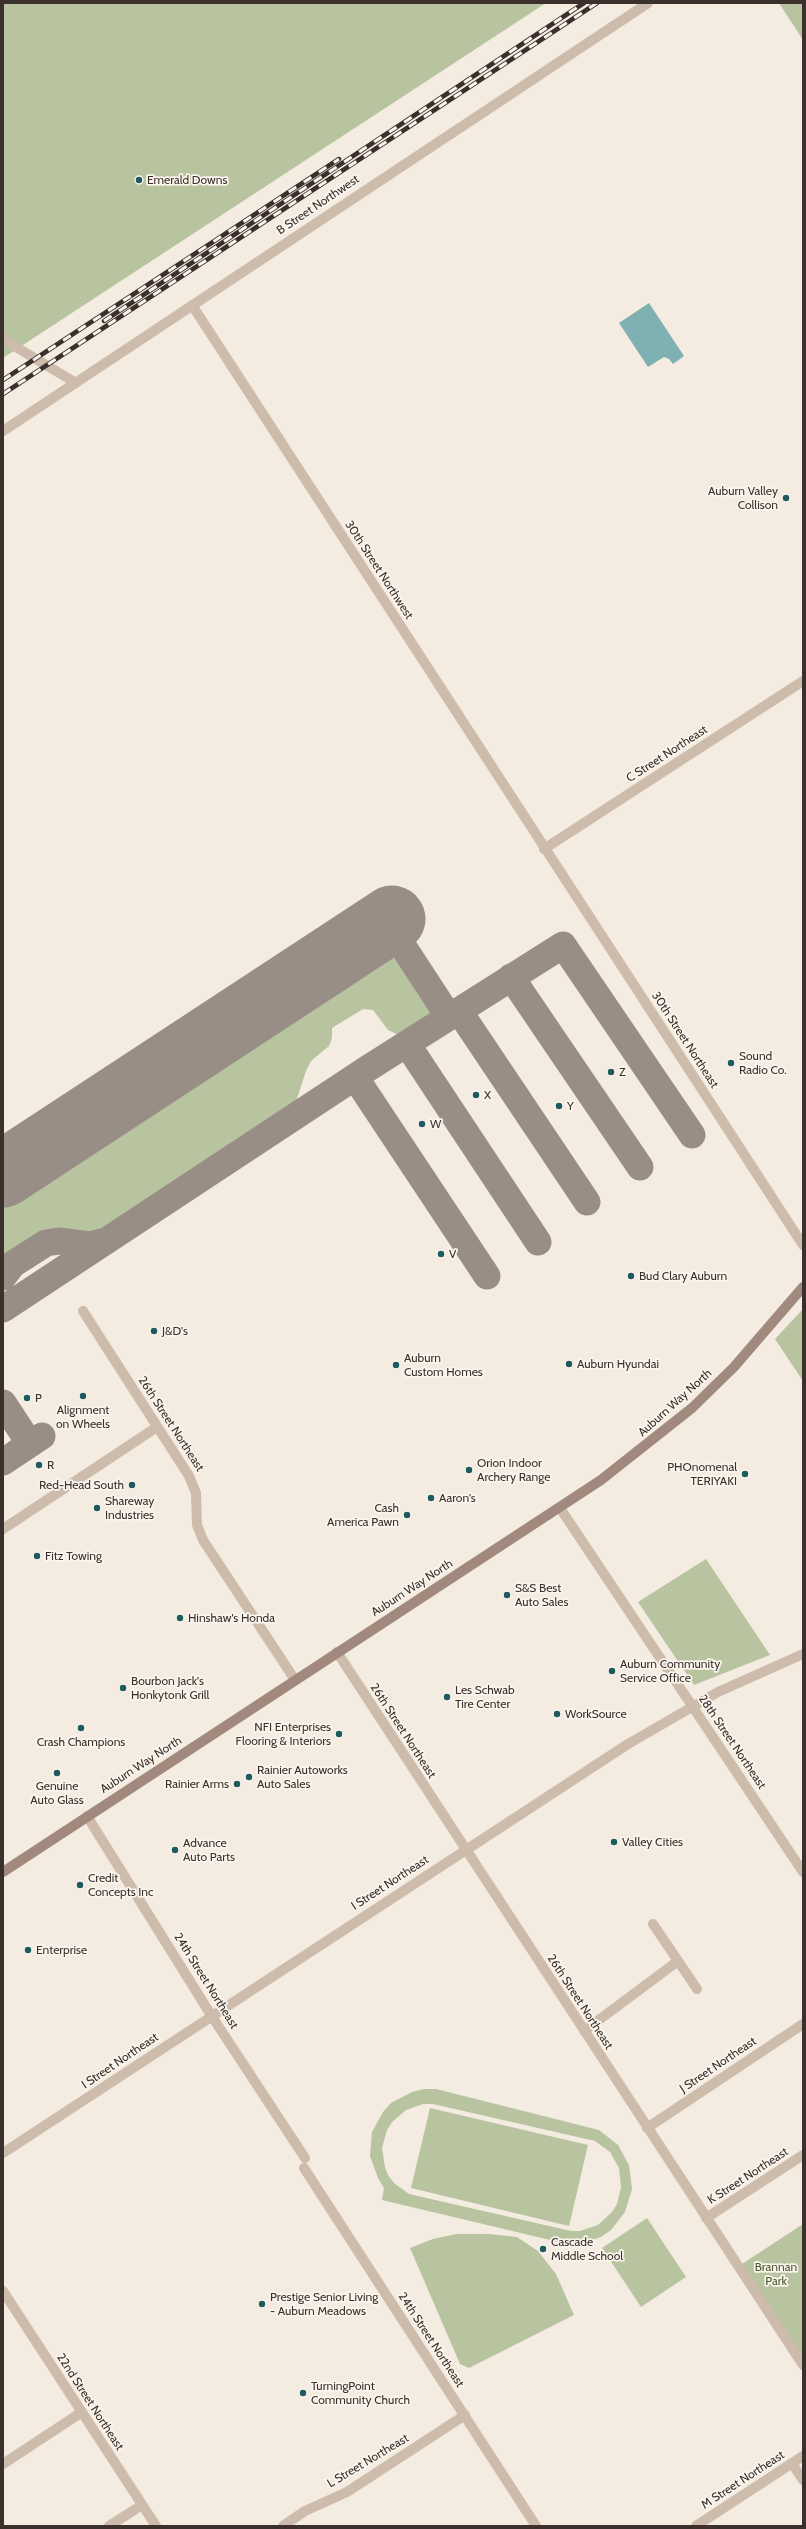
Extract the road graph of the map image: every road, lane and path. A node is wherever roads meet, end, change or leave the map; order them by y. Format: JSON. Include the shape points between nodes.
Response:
{"nodes":[{"id":1,"x":648,"y":3,"type":"edge"},
{"id":2,"x":192,"y":304,"type":"junction"},
{"id":3,"x":3,"y":337,"type":"edge"},
{"id":4,"x":76,"y":382,"type":"junction"},
{"id":5,"x":3,"y":430,"type":"edge"},
{"id":6,"x":803,"y":681,"type":"edge"},
{"id":7,"x":544,"y":849,"type":"junction"},
{"id":8,"x":803,"y":1245,"type":"edge"},
{"id":9,"x":803,"y":1287,"type":"edge"},
{"id":10,"x":83,"y":1311,"type":"dead end"},
{"id":11,"x":157,"y":1427,"type":"junction"},
{"id":12,"x":560,"y":1508,"type":"junction"},
{"id":13,"x":3,"y":1529,"type":"edge"},
{"id":14,"x":337,"y":1652,"type":"junction"},
{"id":15,"x":803,"y":1654,"type":"edge"},
{"id":16,"x":295,"y":1680,"type":"junction"},
{"id":17,"x":692,"y":1705,"type":"junction"},
{"id":18,"x":87,"y":1816,"type":"junction"},
{"id":19,"x":465,"y":1850,"type":"junction"},
{"id":20,"x":3,"y":1872,"type":"edge"},
{"id":21,"x":803,"y":1872,"type":"edge"},
{"id":22,"x":653,"y":1924,"type":"dead end"},
{"id":23,"x":678,"y":1961,"type":"junction"},
{"id":24,"x":697,"y":1988,"type":"dead end"},
{"id":25,"x":211,"y":2015,"type":"junction"},
{"id":26,"x":803,"y":2024,"type":"edge"},
{"id":27,"x":584,"y":2031,"type":"junction"},
{"id":28,"x":647,"y":2128,"type":"junction"},
{"id":29,"x":3,"y":2153,"type":"edge"},
{"id":30,"x":803,"y":2155,"type":"edge"},
{"id":31,"x":706,"y":2218,"type":"junction"},
{"id":32,"x":3,"y":2291,"type":"edge"},
{"id":33,"x":803,"y":2365,"type":"edge"},
{"id":34,"x":82,"y":2412,"type":"junction"},
{"id":35,"x":465,"y":2415,"type":"junction"},
{"id":36,"x":803,"y":2456,"type":"edge"},
{"id":37,"x":792,"y":2463,"type":"junction"},
{"id":38,"x":3,"y":2464,"type":"edge"},
{"id":39,"x":803,"y":2480,"type":"edge"},
{"id":40,"x":142,"y":2505,"type":"junction"},
{"id":41,"x":109,"y":2526,"type":"edge"},
{"id":42,"x":156,"y":2526,"type":"edge"},
{"id":43,"x":283,"y":2526,"type":"edge"},
{"id":44,"x":536,"y":2526,"type":"edge"},
{"id":45,"x":696,"y":2526,"type":"edge"}],
"edges":[{"from":1,"to":2,"type":"street","name":"B Street Northwest"},
{"from":2,"to":4,"type":"street","name":"B Street Northwest"},
{"from":2,"to":7,"type":"street","name":"30th Street Northwest"},
{"from":3,"to":4,"type":"street","via":[[8,343]]},
{"from":4,"to":5,"type":"street","name":"B Street Northwest"},
{"from":6,"to":7,"type":"street","name":"C Street Northeast"},
{"from":7,"to":8,"type":"street","name":"30th Street Northeast"},
{"from":9,"to":12,"type":"main road","name":"Auburn Way North","via":[[734,1367],[692,1408],[648,1445]]},
{"from":10,"to":11,"type":"street","name":"26th Street Northeast"},
{"from":11,"to":13,"type":"street"},
{"from":11,"to":16,"type":"street","name":"26th Street Northeast","via":[[194,1485],[196,1518],[203,1540]]},
{"from":12,"to":14,"type":"main road","name":"Auburn Way North"},
{"from":12,"to":17,"type":"street","name":"28th Street Northeast"},
{"from":14,"to":16,"type":"main road","name":"Auburn Way North"},
{"from":14,"to":19,"type":"street","name":"26th Street Northeast"},
{"from":15,"to":17,"type":"street","name":"I Street Northeast"},
{"from":16,"to":18,"type":"main road","name":"Auburn Way North"},
{"from":17,"to":19,"type":"street","name":"I Street Northeast"},
{"from":17,"to":21,"type":"street","name":"28th Street Northeast"},
{"from":18,"to":20,"type":"main road","name":"Auburn Way North"},
{"from":18,"to":25,"type":"street","name":"24th Street Northeast"},
{"from":19,"to":25,"type":"street","name":"I Street Northeast"},
{"from":19,"to":27,"type":"street","name":"26th Street Northeast"},
{"from":22,"to":23,"type":"street"},
{"from":23,"to":24,"type":"street"},
{"from":23,"to":27,"type":"street"},
{"from":25,"to":29,"type":"street","name":"I Street Northeast"},
{"from":25,"to":35,"type":"street","name":"24th Street Northeast"},
{"from":26,"to":28,"type":"street","name":"J Street Northeast"},
{"from":27,"to":28,"type":"street","name":"26th Street Northeast"},
{"from":28,"to":31,"type":"street","name":"26th Street Northeast"},
{"from":30,"to":31,"type":"street","name":"K Street Northeast"},
{"from":31,"to":33,"type":"street","name":"26th Street Northeast"},
{"from":32,"to":34,"type":"street","name":"22nd Street Northeast"},
{"from":34,"to":38,"type":"street"},
{"from":34,"to":40,"type":"street","name":"22nd Street Northeast"},
{"from":35,"to":43,"type":"street","name":"L Street Northeast","via":[[347,2492],[305,2511]]},
{"from":35,"to":44,"type":"street","name":"24th Street Northeast"},
{"from":36,"to":37,"type":"street","name":"M Street Northeast"},
{"from":37,"to":39,"type":"street"},
{"from":37,"to":45,"type":"street","name":"M Street Northeast"},
{"from":40,"to":41,"type":"street"},
{"from":40,"to":42,"type":"street","name":"22nd Street Northeast"}]}
